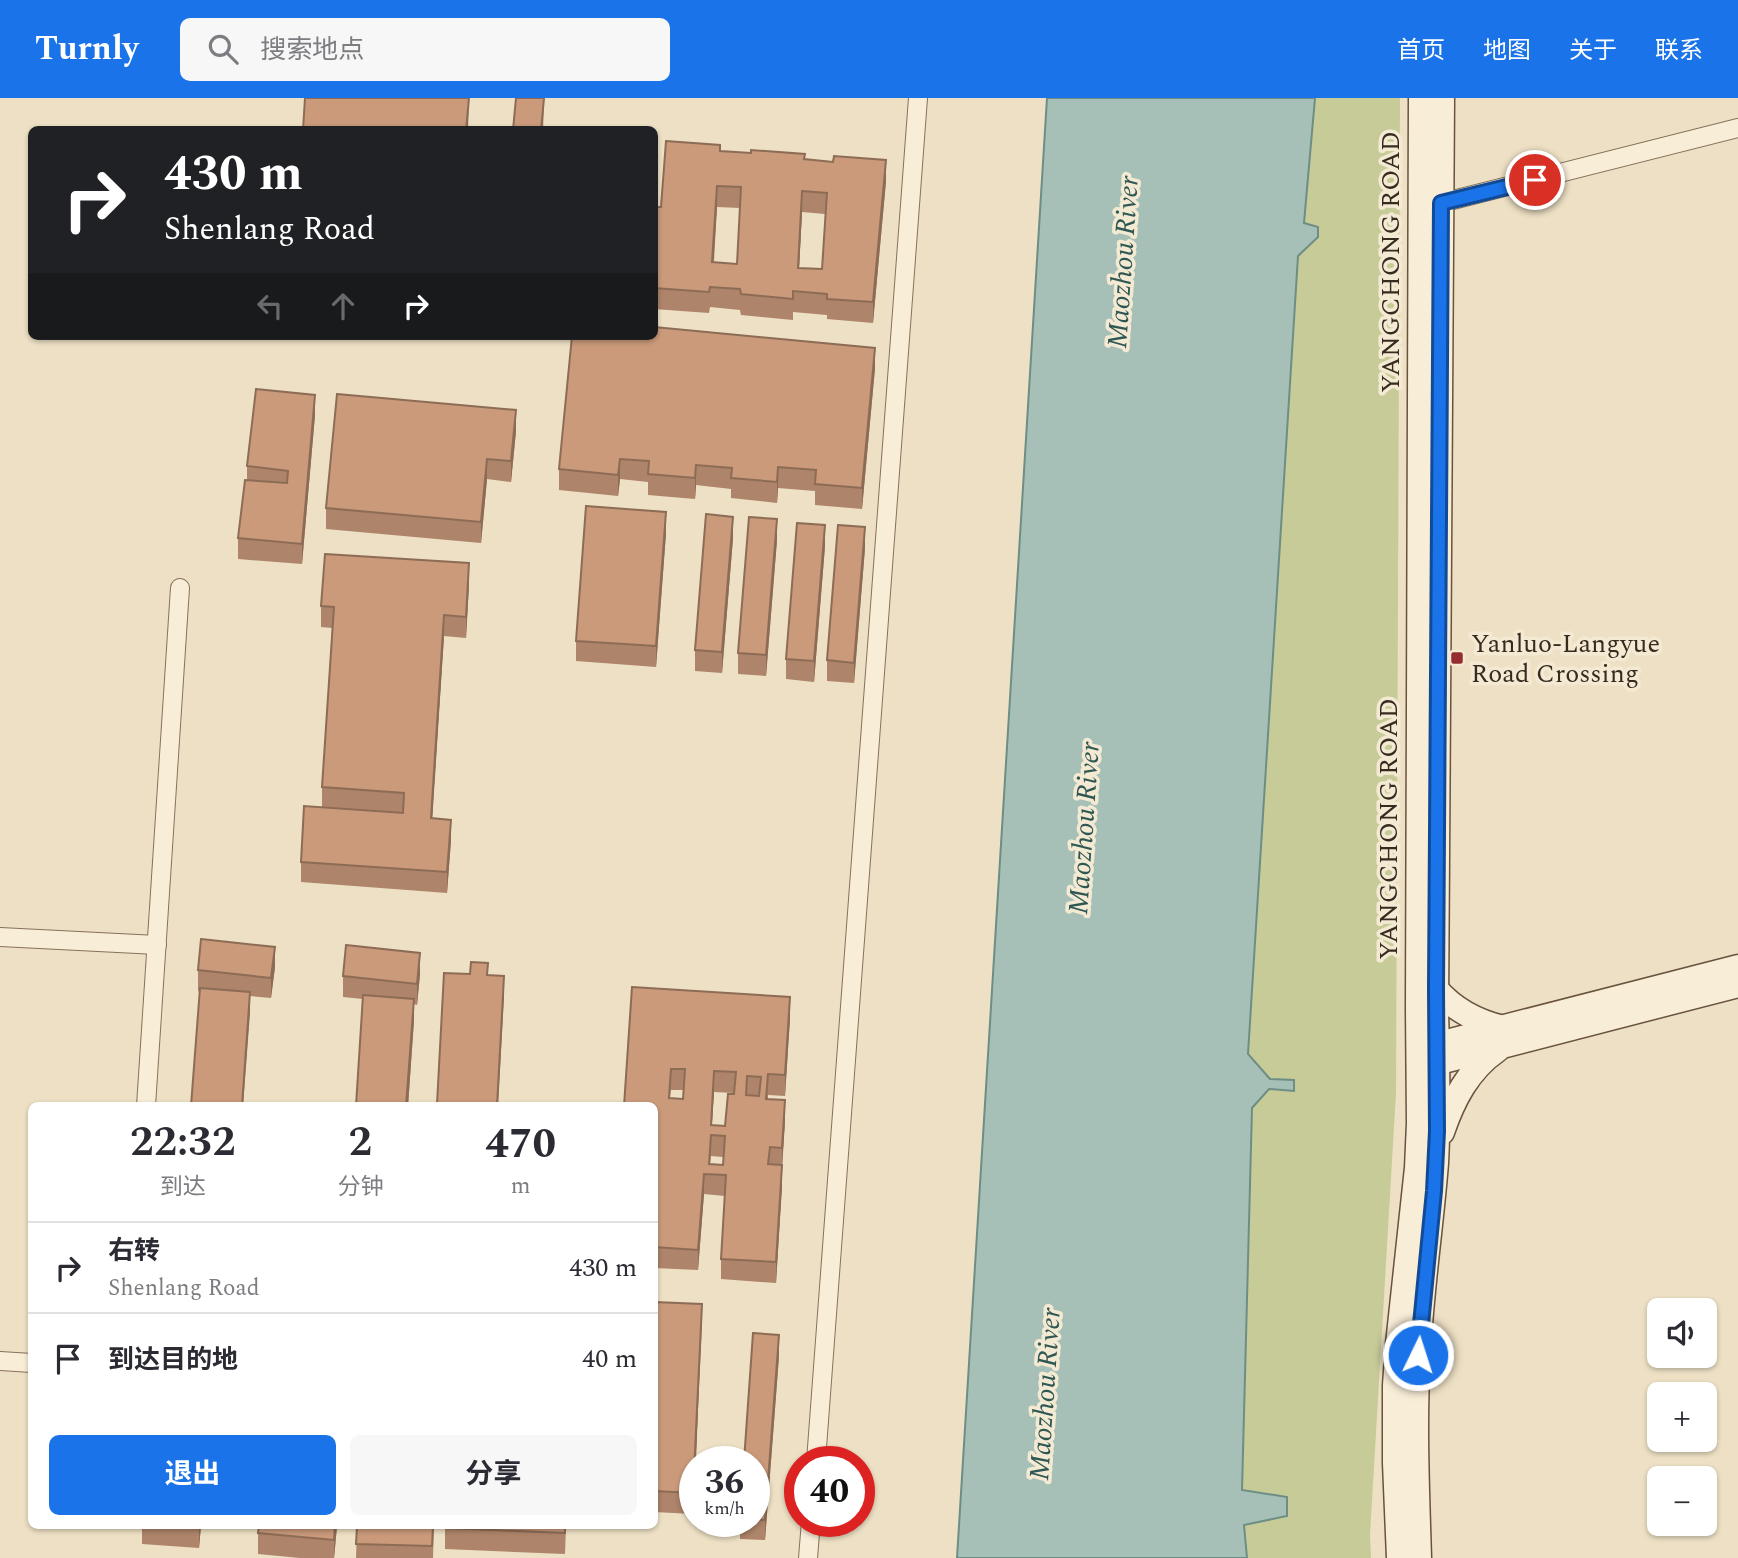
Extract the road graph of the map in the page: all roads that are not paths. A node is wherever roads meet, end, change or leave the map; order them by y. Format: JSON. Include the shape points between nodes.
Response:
{"nodes":[{"id":1,"x":918,"y":98,"type":"edge"},
{"id":2,"x":1421,"y":98,"type":"edge"},
{"id":3,"x":1442,"y":98,"type":"edge"},
{"id":4,"x":1738,"y":128,"type":"edge"},
{"id":5,"x":1441,"y":203,"type":"junction"},
{"id":6,"x":180,"y":588,"type":"dead end"},
{"id":7,"x":0,"y":937,"type":"edge"},
{"id":8,"x":157,"y":945,"type":"junction"},
{"id":9,"x":1738,"y":967,"type":"edge"},
{"id":10,"x":1738,"y":985,"type":"edge"},
{"id":11,"x":1436,"y":989,"type":"junction"},
{"id":12,"x":1504,"y":1037,"type":"junction"},
{"id":13,"x":1427,"y":1054,"type":"junction"},
{"id":14,"x":146,"y":1102,"type":"edge"},
{"id":15,"x":1436,"y":1160,"type":"junction"},
{"id":16,"x":0,"y":1361,"type":"edge"},
{"id":17,"x":28,"y":1363,"type":"edge"},
{"id":18,"x":817,"y":1446,"type":"edge"},
{"id":19,"x":810,"y":1537,"type":"edge"},
{"id":20,"x":808,"y":1558,"type":"edge"},
{"id":21,"x":1399,"y":1558,"type":"edge"},
{"id":22,"x":1419,"y":1558,"type":"edge"}],
"edges":[{"from":1,"to":18,"type":"street"},
{"from":2,"to":13,"type":"street","name":"YANGCHONG ROAD"},
{"from":3,"to":5,"type":"street","name":"YANGCHONG ROAD"},
{"from":4,"to":5,"type":"street"},
{"from":5,"to":11,"type":"street","name":"YANGCHONG ROAD"},
{"from":6,"to":8,"type":"street"},
{"from":7,"to":8,"type":"street"},
{"from":8,"to":14,"type":"street"},
{"from":9,"to":12,"type":"street"},
{"from":10,"to":12,"type":"street"},
{"from":11,"to":12,"type":"street"},
{"from":11,"to":13,"type":"street","name":"YANGCHONG ROAD"},
{"from":12,"to":13,"type":"street"},
{"from":12,"to":15,"type":"street","via":[[1458,1093]]},
{"from":13,"to":15,"type":"street","name":"YANGCHONG ROAD"},
{"from":13,"to":21,"type":"street","name":"YANGCHONG ROAD","via":[[1396,1365]]},
{"from":15,"to":22,"type":"street","name":"YANGCHONG ROAD","via":[[1416,1389]]},
{"from":16,"to":17,"type":"street"},
{"from":19,"to":20,"type":"street"}]}
